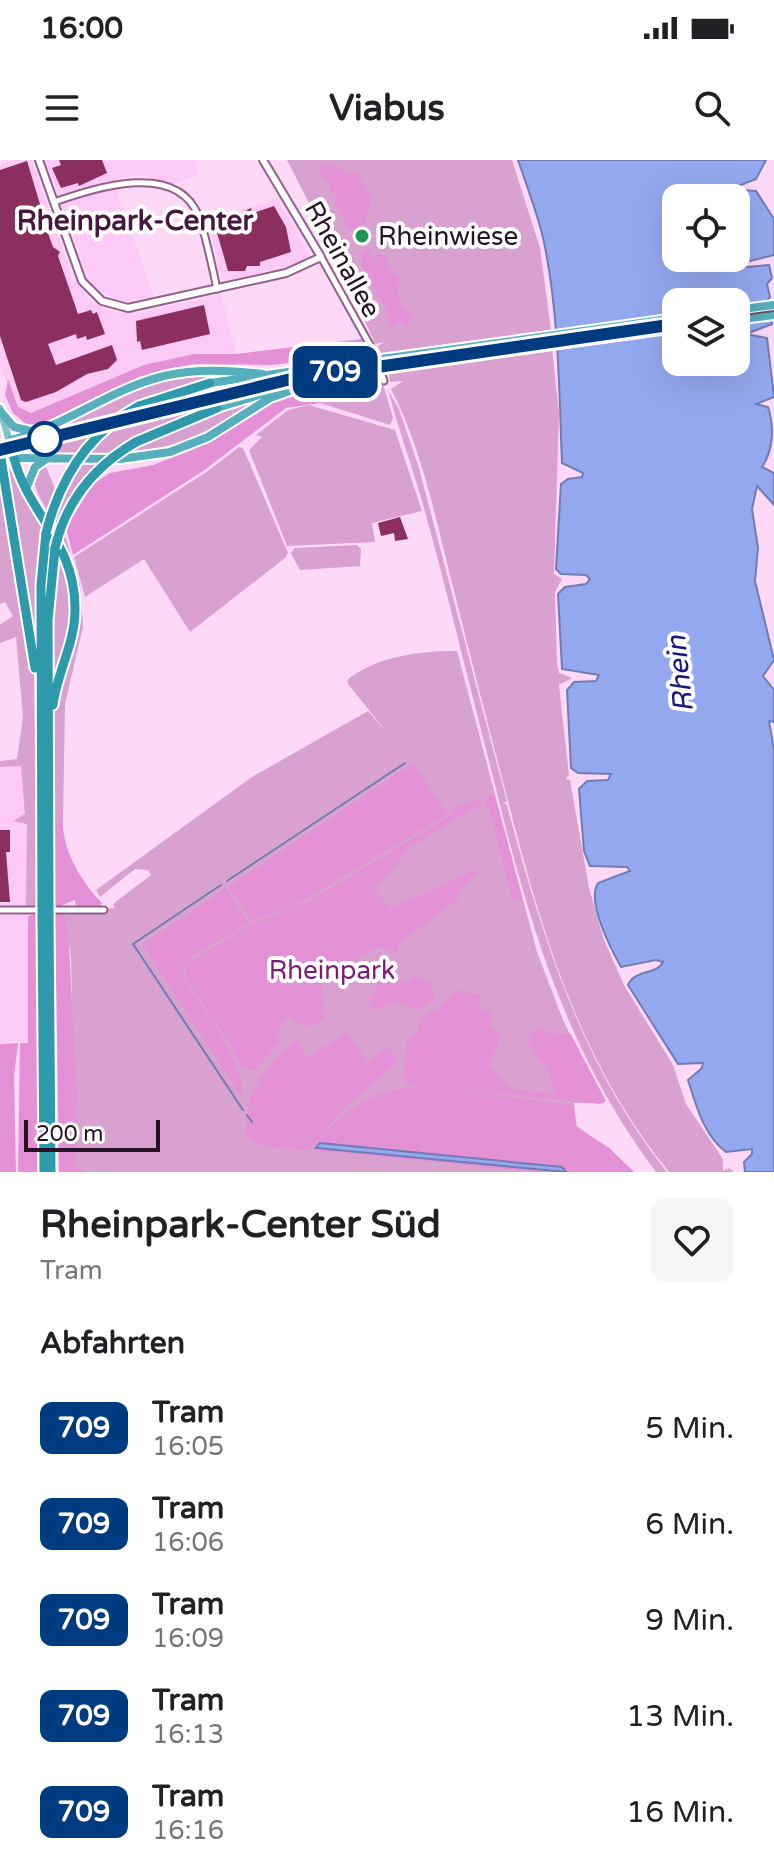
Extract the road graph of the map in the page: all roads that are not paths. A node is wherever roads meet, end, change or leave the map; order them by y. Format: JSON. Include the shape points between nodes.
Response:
{"nodes":[{"id":1,"x":39,"y":160,"type":"edge"},
{"id":2,"x":263,"y":160,"type":"edge"},
{"id":3,"x":54,"y":202,"type":"junction"},
{"id":4,"x":321,"y":257,"type":"junction"},
{"id":5,"x":217,"y":289,"type":"junction"},
{"id":6,"x":774,"y":305,"type":"edge"},
{"id":7,"x":750,"y":308,"type":"edge"},
{"id":8,"x":774,"y":315,"type":"edge"},
{"id":9,"x":750,"y":318,"type":"edge"},
{"id":10,"x":662,"y":320,"type":"edge"},
{"id":11,"x":662,"y":330,"type":"edge"},
{"id":12,"x":360,"y":366,"type":"junction"},
{"id":13,"x":263,"y":374,"type":"junction"},
{"id":14,"x":335,"y":375,"type":"junction"},
{"id":15,"x":384,"y":381,"type":"dead end"},
{"id":16,"x":210,"y":383,"type":"joint"},
{"id":17,"x":217,"y":408,"type":"joint"},
{"id":18,"x":1,"y":410,"type":"edge"},
{"id":19,"x":40,"y":431,"type":"junction"},
{"id":20,"x":0,"y":443,"type":"edge"},
{"id":21,"x":7,"y":451,"type":"edge"},
{"id":22,"x":48,"y":458,"type":"junction"},
{"id":23,"x":2,"y":482,"type":"edge"},
{"id":24,"x":27,"y":487,"type":"junction"},
{"id":25,"x":41,"y":718,"type":"junction"},
{"id":26,"x":48,"y":728,"type":"junction"},
{"id":27,"x":46,"y":910,"type":"junction"},
{"id":28,"x":104,"y":910,"type":"dead end"},
{"id":29,"x":0,"y":912,"type":"edge"},
{"id":30,"x":44,"y":1172,"type":"edge"},
{"id":31,"x":51,"y":1172,"type":"edge"}],
"edges":[{"from":1,"to":3,"type":"street"},
{"from":2,"to":4,"type":"street","name":"Rheinallee"},
{"from":3,"to":5,"type":"street","via":[[79,275],[102,301],[134,308]]},
{"from":3,"to":5,"type":"street","via":[[123,181],[170,186],[199,215]]},
{"from":4,"to":5,"type":"street","via":[[286,273]]},
{"from":4,"to":15,"type":"street","name":"Rheinallee","via":[[375,354]]},
{"from":6,"to":7,"type":"highway"},
{"from":8,"to":9,"type":"highway"},
{"from":10,"to":12,"type":"highway","bridge":true},
{"from":11,"to":12,"type":"highway","bridge":true},
{"from":12,"to":13,"type":"highway"},
{"from":12,"to":14,"type":"highway"},
{"from":13,"to":16,"type":"highway"},
{"from":13,"to":19,"type":"highway","via":[[211,371],[165,376]]},
{"from":14,"to":17,"type":"highway"},
{"from":14,"to":22,"type":"highway","via":[[270,398],[208,437],[170,452],[120,459]]},
{"from":16,"to":25,"type":"highway","bridge":true,"via":[[139,406],[105,429],[79,457],[60,490],[46,533],[41,585]]},
{"from":17,"to":26,"type":"highway","bridge":true,"via":[[136,442],[111,459],[84,486],[67,514],[55,548],[48,620]]},
{"from":18,"to":19,"type":"highway","via":[[19,430]]},
{"from":18,"to":21,"type":"main road"},
{"from":19,"to":21,"type":"highway"},
{"from":20,"to":21,"type":"main road"},
{"from":21,"to":22,"type":"highway"},
{"from":21,"to":23,"type":"highway"},
{"from":21,"to":24,"type":"highway"},
{"from":22,"to":24,"type":"highway","via":[[35,467]]},
{"from":23,"to":25,"type":"highway","via":[[30,621]]},
{"from":24,"to":26,"type":"highway","via":[[66,557],[75,598],[72,638]]},
{"from":25,"to":27,"type":"highway"},
{"from":26,"to":27,"type":"highway"},
{"from":27,"to":30,"type":"highway"},
{"from":27,"to":31,"type":"highway"},
{"from":28,"to":29,"type":"street"}]}
